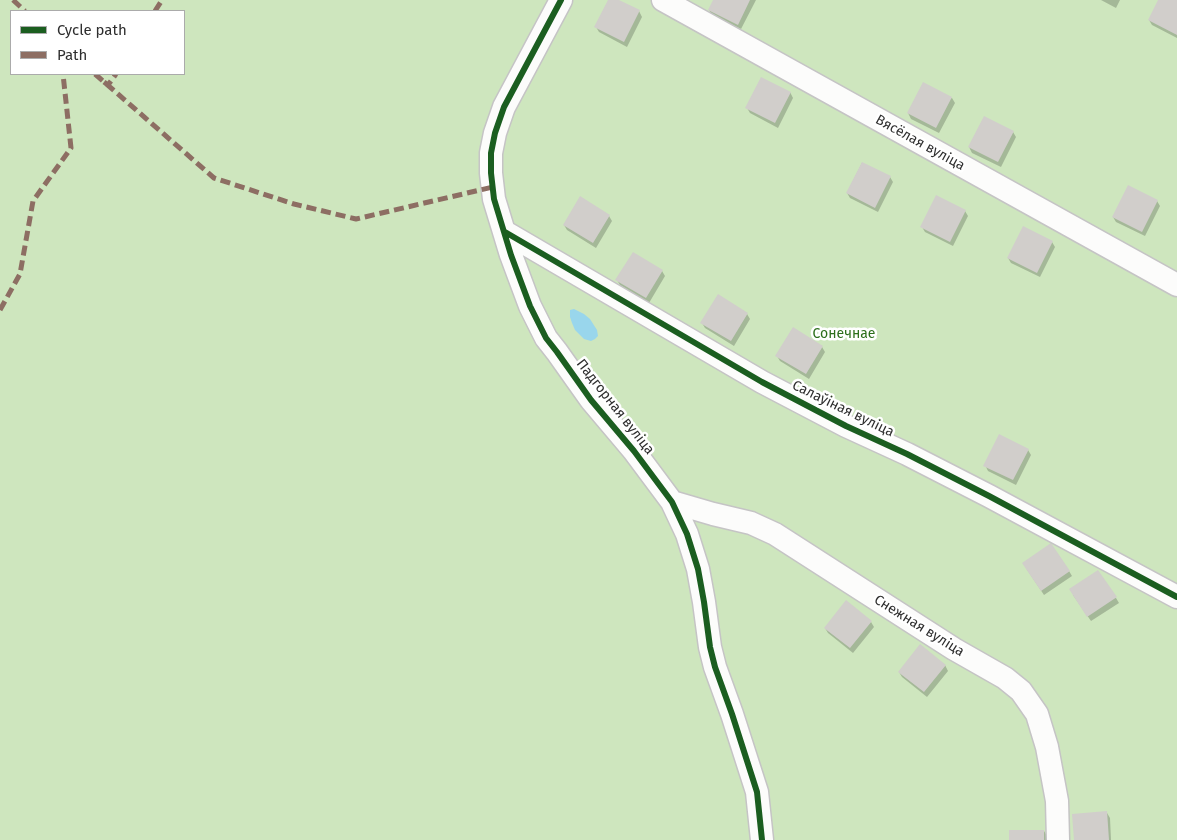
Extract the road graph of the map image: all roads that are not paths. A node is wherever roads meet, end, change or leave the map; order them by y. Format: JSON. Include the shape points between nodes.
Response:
{"nodes":[{"id":1,"x":561,"y":0,"type":"edge"},
{"id":2,"x":663,"y":0,"type":"edge"},
{"id":3,"x":505,"y":232,"type":"junction"},
{"id":4,"x":1177,"y":285,"type":"edge"},
{"id":5,"x":672,"y":502,"type":"junction"},
{"id":6,"x":1177,"y":597,"type":"edge"},
{"id":7,"x":762,"y":840,"type":"edge"},
{"id":8,"x":1058,"y":840,"type":"edge"}],
"edges":[{"from":1,"to":3,"type":"street","name":"Падгорная вуліца","via":[[504,107],[495,133],[491,173],[494,198]]},
{"from":2,"to":4,"type":"street","name":"Вясёлая вуліца"},
{"from":3,"to":5,"type":"street","name":"Падгорная вуліца","via":[[530,306],[546,338]]},
{"from":3,"to":6,"type":"street","name":"Салаўіная вуліца","via":[[762,382],[981,492]]},
{"from":5,"to":7,"type":"street","name":"Падгорная вуліца","via":[[698,569],[710,647],[757,792]]},
{"from":5,"to":8,"type":"street","name":"Снежная вуліца","via":[[750,523],[775,534],[1021,691],[1037,714],[1047,747],[1057,801]]}]}
